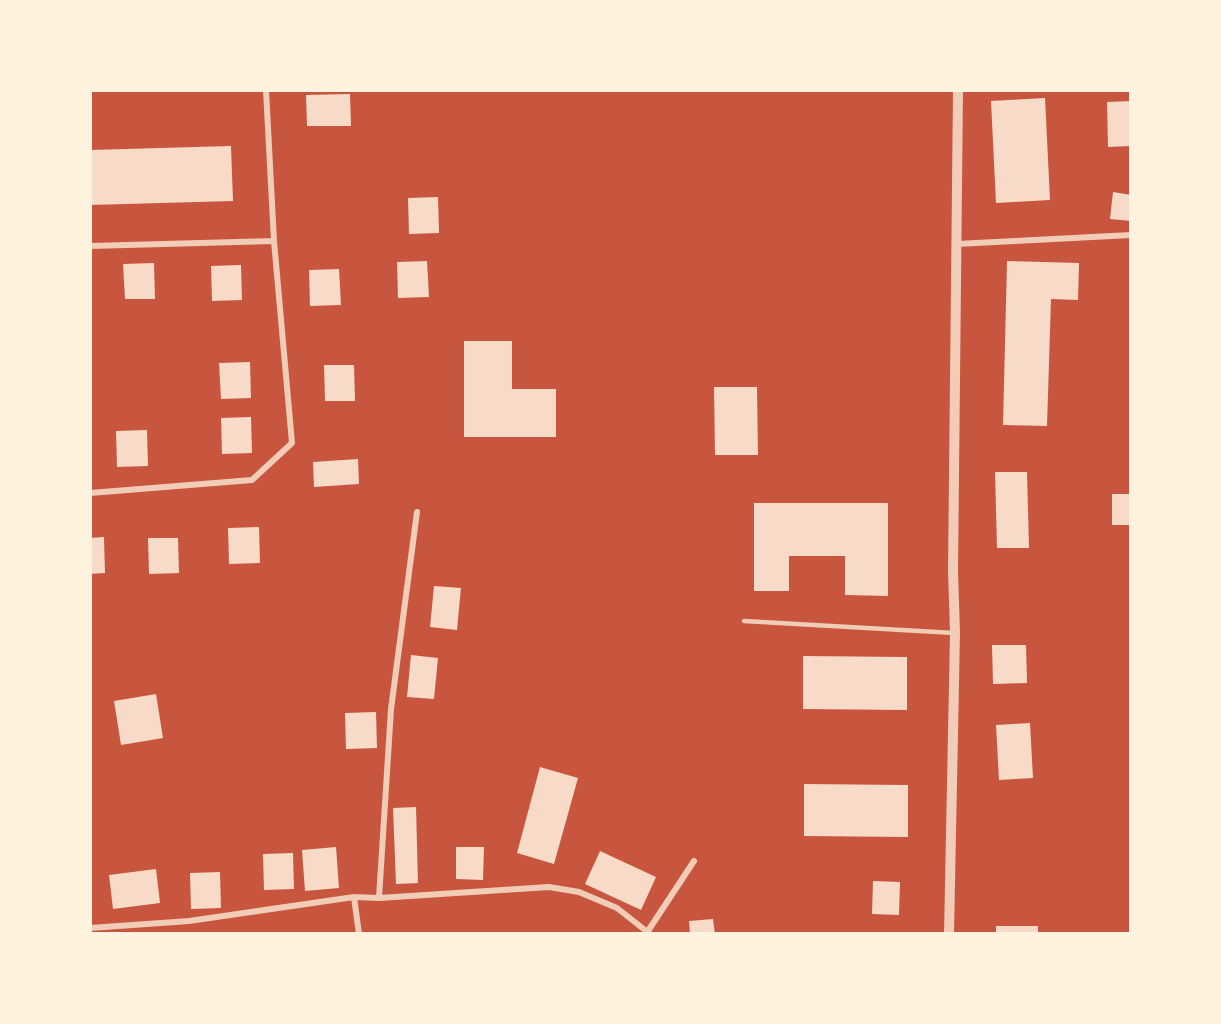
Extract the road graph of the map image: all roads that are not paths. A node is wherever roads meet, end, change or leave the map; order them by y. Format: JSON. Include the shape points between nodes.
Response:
{"nodes":[{"id":1,"x":266,"y":90,"type":"edge"},
{"id":2,"x":958,"y":90,"type":"edge"},
{"id":3,"x":1131,"y":236,"type":"edge"},
{"id":4,"x":274,"y":241,"type":"junction"},
{"id":5,"x":957,"y":244,"type":"junction"},
{"id":6,"x":90,"y":246,"type":"edge"},
{"id":7,"x":90,"y":493,"type":"edge"},
{"id":8,"x":417,"y":512,"type":"dead end"},
{"id":9,"x":744,"y":621,"type":"dead end"},
{"id":10,"x":955,"y":633,"type":"junction"},
{"id":11,"x":694,"y":861,"type":"dead end"},
{"id":12,"x":354,"y":897,"type":"junction"},
{"id":13,"x":379,"y":898,"type":"junction"},
{"id":14,"x":90,"y":928,"type":"edge"},
{"id":15,"x":649,"y":933,"type":"edge"},
{"id":16,"x":359,"y":934,"type":"edge"},
{"id":17,"x":950,"y":934,"type":"edge"}],
"edges":[{"from":1,"to":4,"type":"street"},
{"from":2,"to":5,"type":"street"},
{"from":3,"to":5,"type":"street"},
{"from":4,"to":6,"type":"street"},
{"from":4,"to":7,"type":"street","via":[[292,443],[252,480]]},
{"from":5,"to":10,"type":"street"},
{"from":8,"to":13,"type":"street","via":[[391,709]]},
{"from":9,"to":10,"type":"lane"},
{"from":10,"to":17,"type":"street"},
{"from":11,"to":15,"type":"street"},
{"from":12,"to":13,"type":"street"},
{"from":12,"to":14,"type":"street","via":[[189,921]]},
{"from":12,"to":16,"type":"street"},
{"from":13,"to":15,"type":"street","via":[[549,887],[579,892],[617,908]]}]}
